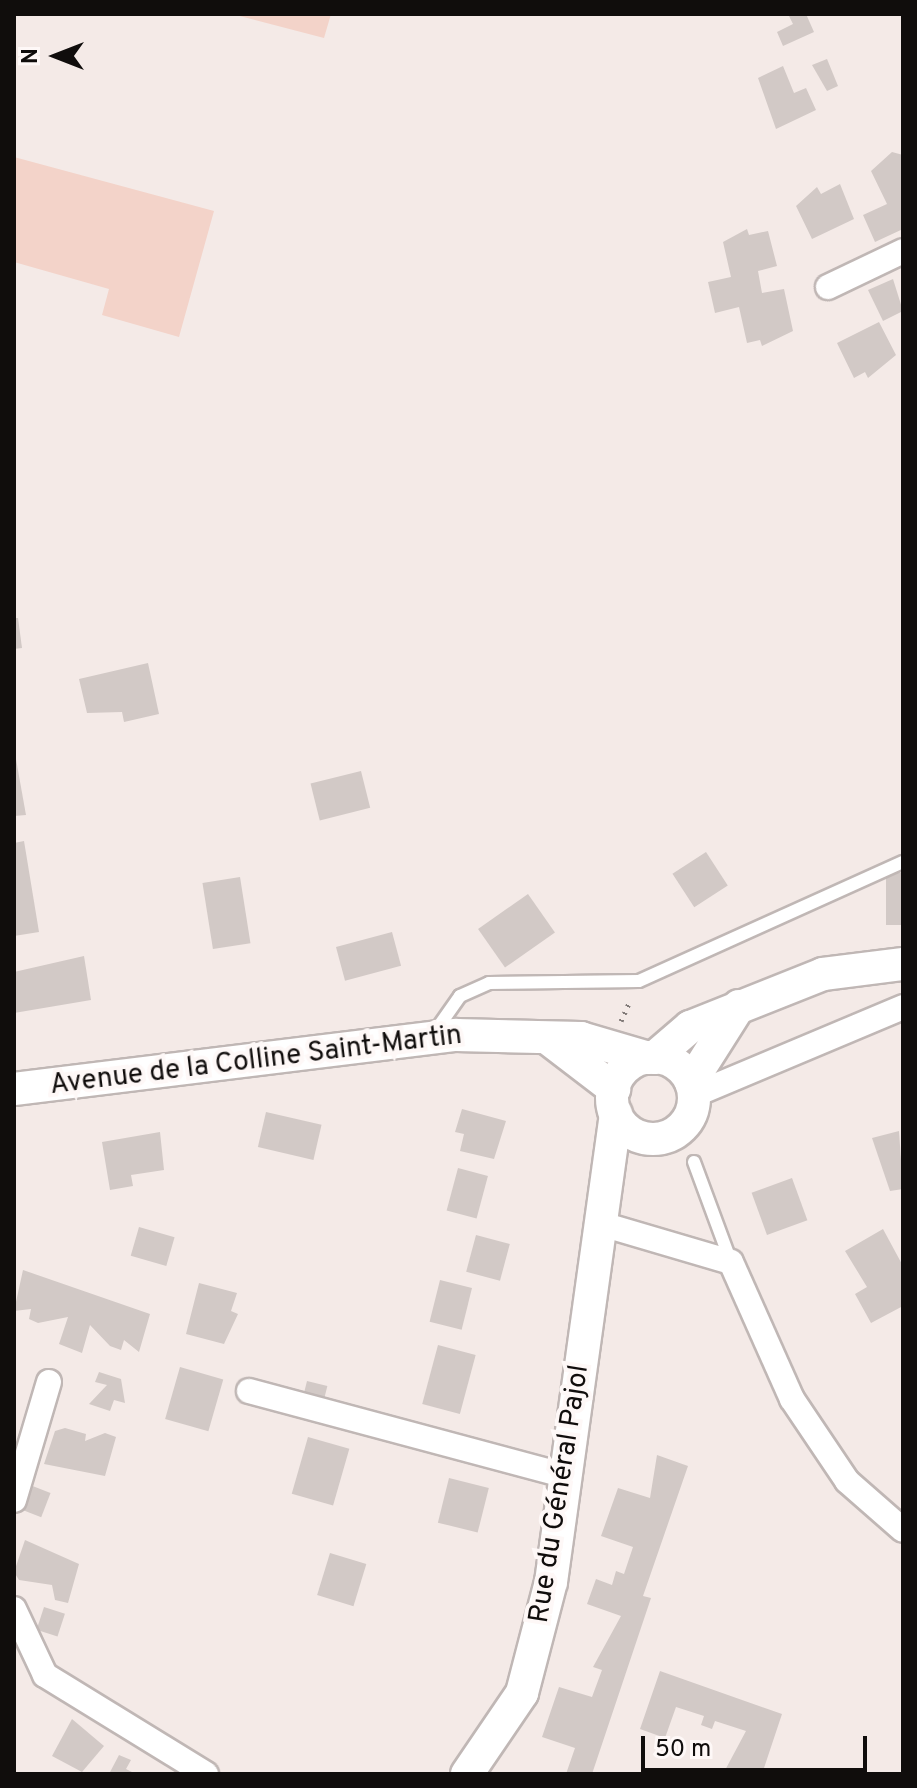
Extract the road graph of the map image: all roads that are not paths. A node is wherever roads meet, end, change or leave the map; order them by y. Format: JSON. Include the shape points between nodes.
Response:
{"nodes":[{"id":1,"x":903,"y":251,"type":"edge"},
{"id":2,"x":828,"y":287,"type":"dead end"},
{"id":3,"x":903,"y":862,"type":"edge"},
{"id":4,"x":903,"y":946,"type":"edge"},
{"id":5,"x":903,"y":964,"type":"edge"},
{"id":6,"x":858,"y":969,"type":"junction"},
{"id":7,"x":739,"y":1006,"type":"junction"},
{"id":8,"x":903,"y":1007,"type":"edge"},
{"id":9,"x":431,"y":1038,"type":"junction"},
{"id":10,"x":547,"y":1038,"type":"junction"},
{"id":11,"x":643,"y":1054,"type":"junction"},
{"id":12,"x":693,"y":1088,"type":"junction"},
{"id":13,"x":14,"y":1089,"type":"edge"},
{"id":14,"x":615,"y":1101,"type":"junction"},
{"id":15,"x":648,"y":1139,"type":"junction"},
{"id":16,"x":694,"y":1162,"type":"dead end"},
{"id":17,"x":607,"y":1211,"type":"junction"},
{"id":18,"x":731,"y":1262,"type":"junction"},
{"id":19,"x":49,"y":1382,"type":"dead end"},
{"id":20,"x":249,"y":1391,"type":"dead end"},
{"id":21,"x":567,"y":1476,"type":"junction"},
{"id":22,"x":14,"y":1500,"type":"edge"},
{"id":23,"x":903,"y":1530,"type":"edge"},
{"id":24,"x":14,"y":1609,"type":"edge"},
{"id":25,"x":206,"y":1774,"type":"edge"},
{"id":26,"x":467,"y":1774,"type":"edge"}],
"edges":[{"from":1,"to":2,"type":"street"},
{"from":3,"to":9,"type":"lane","via":[[639,981],[489,983],[460,996]]},
{"from":4,"to":6,"type":"lane"},
{"from":5,"to":6,"type":"street"},
{"from":6,"to":7,"type":"street"},
{"from":7,"to":11,"type":"street"},
{"from":7,"to":12,"type":"street"},
{"from":8,"to":12,"type":"street"},
{"from":9,"to":10,"type":"street","name":"Avenue de la Colline Saint-Martin"},
{"from":9,"to":13,"type":"street","name":"Avenue de la Colline Saint-Martin"},
{"from":10,"to":11,"type":"street","name":"Avenue de la Colline Saint-Martin"},
{"from":10,"to":14,"type":"street","via":[[580,1057]]},
{"from":11,"to":12,"type":"street","via":[[673,1063]]},
{"from":11,"to":14,"type":"street","via":[[626,1068]]},
{"from":12,"to":15,"type":"street","via":[[677,1132]]},
{"from":14,"to":15,"type":"street"},
{"from":14,"to":17,"type":"street","name":"Rue du Général Pajol"},
{"from":15,"to":17,"type":"street","name":"Rue du Général Pajol"},
{"from":16,"to":18,"type":"lane"},
{"from":17,"to":18,"type":"street"},
{"from":17,"to":21,"type":"street","name":"Rue du Général Pajol"},
{"from":18,"to":23,"type":"street","via":[[792,1399],[847,1481]]},
{"from":19,"to":22,"type":"street"},
{"from":20,"to":21,"type":"street"},
{"from":21,"to":26,"type":"street","name":"Rue du Général Pajol","via":[[551,1582],[522,1693]]},
{"from":24,"to":25,"type":"street","via":[[45,1675]]}]}
